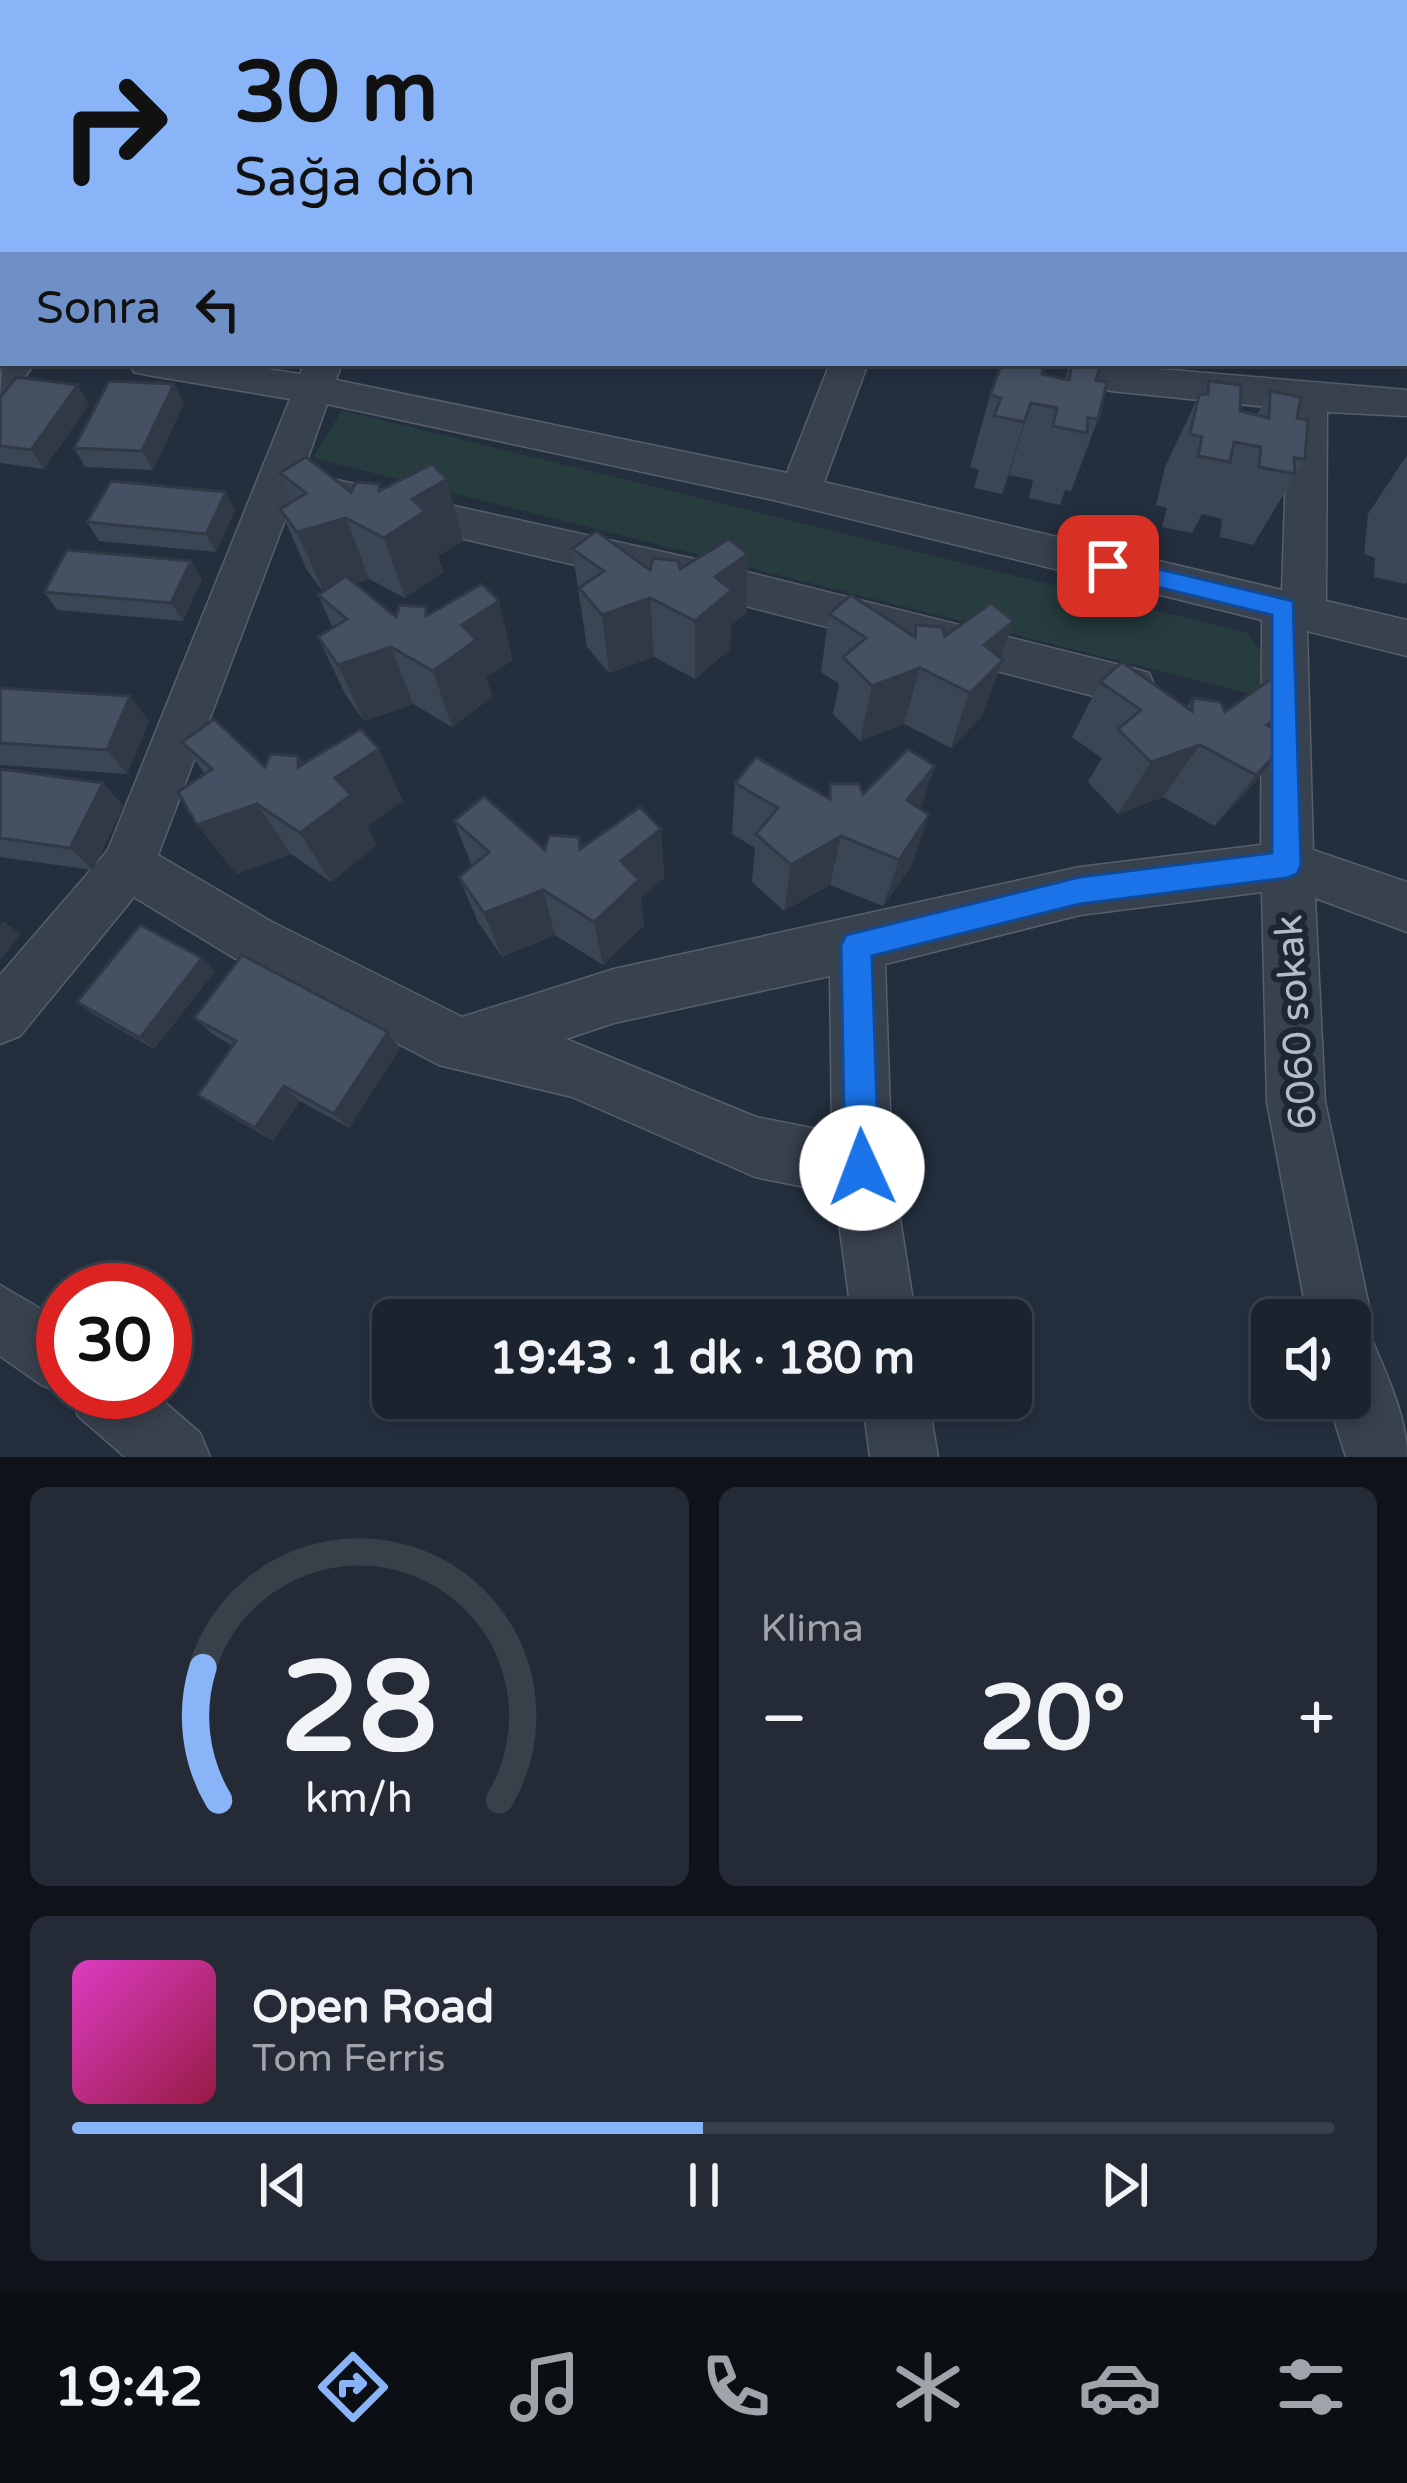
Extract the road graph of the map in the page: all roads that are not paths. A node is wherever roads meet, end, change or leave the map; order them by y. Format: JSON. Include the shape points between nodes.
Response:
{"nodes":[{"id":1,"x":187,"y":366,"type":"edge"},
{"id":2,"x":848,"y":366,"type":"edge"},
{"id":3,"x":319,"y":376,"type":"edge"},
{"id":4,"x":1111,"y":378,"type":"edge"},
{"id":5,"x":1309,"y":398,"type":"junction"},
{"id":6,"x":1407,"y":403,"type":"edge"},
{"id":7,"x":282,"y":476,"type":"junction"},
{"id":8,"x":800,"y":491,"type":"junction"},
{"id":9,"x":1294,"y":611,"type":"junction"},
{"id":10,"x":1407,"y":638,"type":"edge"},
{"id":11,"x":1132,"y":687,"type":"edge"},
{"id":12,"x":1287,"y":865,"type":"junction"},
{"id":13,"x":128,"y":866,"type":"junction"},
{"id":14,"x":1407,"y":908,"type":"edge"},
{"id":15,"x":857,"y":945,"type":"junction"},
{"id":16,"x":0,"y":1017,"type":"edge"},
{"id":17,"x":459,"y":1045,"type":"junction"},
{"id":18,"x":862,"y":1168,"type":"junction"},
{"id":19,"x":881,"y":1299,"type":"edge"},
{"id":20,"x":1336,"y":1299,"type":"edge"},
{"id":21,"x":0,"y":1317,"type":"edge"},
{"id":22,"x":36,"y":1342,"type":"edge"},
{"id":23,"x":133,"y":1419,"type":"edge"},
{"id":24,"x":899,"y":1419,"type":"edge"},
{"id":25,"x":1368,"y":1419,"type":"edge"},
{"id":26,"x":176,"y":1457,"type":"edge"},
{"id":27,"x":904,"y":1457,"type":"edge"},
{"id":28,"x":1380,"y":1457,"type":"edge"}],
"edges":[{"from":1,"to":3,"type":"street"},
{"from":2,"to":8,"type":"street"},
{"from":3,"to":7,"type":"street"},
{"from":3,"to":8,"type":"street"},
{"from":4,"to":5,"type":"street"},
{"from":5,"to":6,"type":"street"},
{"from":5,"to":9,"type":"street","name":"6060 sokak"},
{"from":7,"to":11,"type":"street"},
{"from":7,"to":13,"type":"street"},
{"from":8,"to":9,"type":"street"},
{"from":9,"to":10,"type":"street"},
{"from":9,"to":12,"type":"street","name":"6060 sokak"},
{"from":12,"to":14,"type":"street"},
{"from":12,"to":15,"type":"street","via":[[1080,891]]},
{"from":12,"to":20,"type":"street","name":"6060 sokak","via":[[1296,1102]]},
{"from":13,"to":16,"type":"street"},
{"from":13,"to":17,"type":"street"},
{"from":15,"to":17,"type":"street","via":[[614,996]]},
{"from":15,"to":18,"type":"street"},
{"from":17,"to":18,"type":"street","via":[[574,1069],[755,1147]]},
{"from":18,"to":19,"type":"street"},
{"from":21,"to":22,"type":"street"},
{"from":23,"to":26,"type":"street"},
{"from":24,"to":27,"type":"street"},
{"from":25,"to":28,"type":"street"}]}
